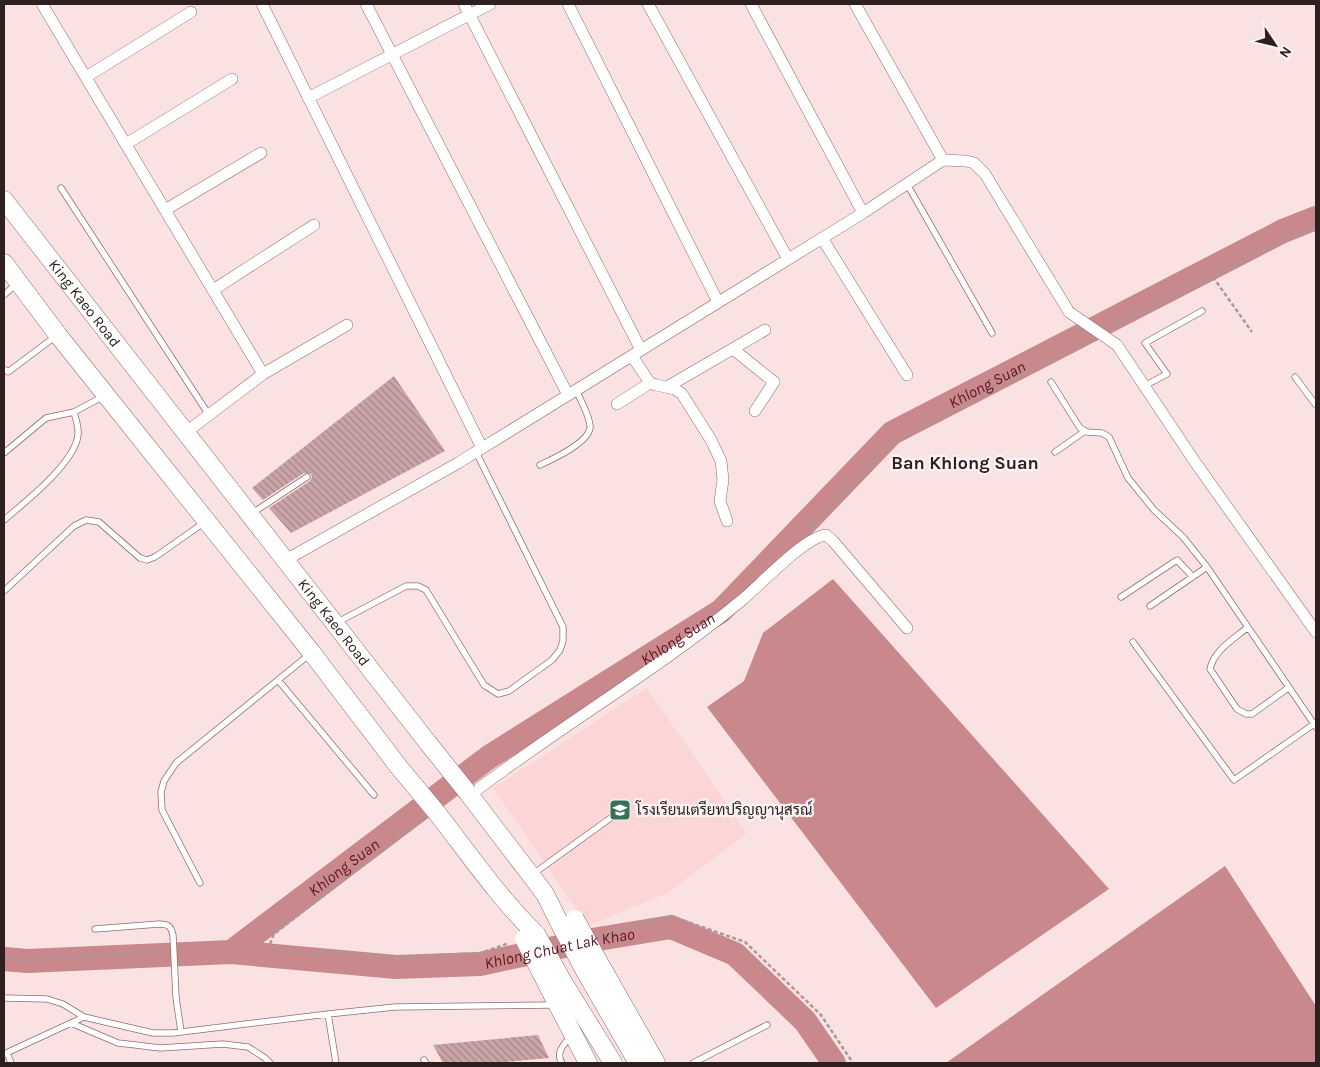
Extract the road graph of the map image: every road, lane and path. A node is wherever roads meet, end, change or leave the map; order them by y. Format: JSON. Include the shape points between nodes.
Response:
{"nodes":[{"id":1,"x":42,"y":4,"type":"edge"},
{"id":2,"x":262,"y":4,"type":"edge"},
{"id":3,"x":366,"y":4,"type":"edge"},
{"id":4,"x":490,"y":4,"type":"edge"},
{"id":5,"x":568,"y":4,"type":"edge"},
{"id":6,"x":648,"y":4,"type":"edge"},
{"id":7,"x":751,"y":4,"type":"edge"},
{"id":8,"x":855,"y":4,"type":"edge"},
{"id":9,"x":466,"y":9,"type":"edge"},
{"id":10,"x":191,"y":12,"type":"dead end"},
{"id":11,"x":393,"y":56,"type":"junction"},
{"id":12,"x":86,"y":77,"type":"junction"},
{"id":13,"x":232,"y":79,"type":"dead end"},
{"id":14,"x":308,"y":98,"type":"junction"},
{"id":15,"x":126,"y":144,"type":"junction"},
{"id":16,"x":260,"y":153,"type":"dead end"},
{"id":17,"x":943,"y":160,"type":"junction"},
{"id":18,"x":907,"y":184,"type":"junction"},
{"id":19,"x":61,"y":188,"type":"dead end"},
{"id":20,"x":4,"y":200,"type":"edge"},
{"id":21,"x":165,"y":210,"type":"junction"},
{"id":22,"x":863,"y":213,"type":"junction"},
{"id":23,"x":314,"y":225,"type":"dead end"},
{"id":24,"x":1316,"y":228,"type":"edge"},
{"id":25,"x":822,"y":238,"type":"junction"},
{"id":26,"x":788,"y":260,"type":"junction"},
{"id":27,"x":4,"y":263,"type":"edge"},
{"id":28,"x":1213,"y":277,"type":"junction"},
{"id":29,"x":19,"y":281,"type":"junction"},
{"id":30,"x":212,"y":290,"type":"junction"},
{"id":31,"x":4,"y":295,"type":"edge"},
{"id":32,"x":718,"y":302,"type":"junction"},
{"id":33,"x":1202,"y":311,"type":"dead end"},
{"id":34,"x":347,"y":324,"type":"dead end"},
{"id":35,"x":765,"y":330,"type":"dead end"},
{"id":36,"x":1108,"y":330,"type":"dead end"},
{"id":37,"x":1252,"y":332,"type":"dead end"},
{"id":38,"x":992,"y":334,"type":"dead end"},
{"id":39,"x":58,"y":335,"type":"junction"},
{"id":40,"x":1091,"y":338,"type":"dead end"},
{"id":41,"x":733,"y":349,"type":"junction"},
{"id":42,"x":636,"y":353,"type":"junction"},
{"id":43,"x":5,"y":372,"type":"edge"},
{"id":44,"x":262,"y":374,"type":"junction"},
{"id":45,"x":907,"y":375,"type":"dead end"},
{"id":46,"x":1295,"y":377,"type":"dead end"},
{"id":47,"x":1051,"y":382,"type":"dead end"},
{"id":48,"x":650,"y":383,"type":"junction"},
{"id":49,"x":1144,"y":386,"type":"junction"},
{"id":50,"x":667,"y":387,"type":"junction"},
{"id":51,"x":572,"y":393,"type":"junction"},
{"id":52,"x":106,"y":394,"type":"junction"},
{"id":53,"x":617,"y":404,"type":"dead end"},
{"id":54,"x":1316,"y":405,"type":"edge"},
{"id":55,"x":755,"y":411,"type":"dead end"},
{"id":56,"x":74,"y":412,"type":"junction"},
{"id":57,"x":209,"y":415,"type":"junction"},
{"id":58,"x":1085,"y":431,"type":"junction"},
{"id":59,"x":185,"y":433,"type":"junction"},
{"id":60,"x":479,"y":450,"type":"junction"},
{"id":61,"x":1055,"y":452,"type":"dead end"},
{"id":62,"x":4,"y":453,"type":"edge"},
{"id":63,"x":540,"y":465,"type":"dead end"},
{"id":64,"x":306,"y":477,"type":"dead end"},
{"id":65,"x":249,"y":515,"type":"junction"},
{"id":66,"x":4,"y":520,"type":"edge"},
{"id":67,"x":207,"y":521,"type":"junction"},
{"id":68,"x":727,"y":521,"type":"dead end"},
{"id":69,"x":802,"y":534,"type":"dead end"},
{"id":70,"x":284,"y":561,"type":"junction"},
{"id":71,"x":1207,"y":567,"type":"junction"},
{"id":72,"x":1193,"y":577,"type":"junction"},
{"id":73,"x":4,"y":591,"type":"edge"},
{"id":74,"x":1121,"y":597,"type":"dead end"},
{"id":75,"x":1150,"y":606,"type":"dead end"},
{"id":76,"x":334,"y":624,"type":"junction"},
{"id":77,"x":1248,"y":627,"type":"junction"},
{"id":78,"x":906,"y":628,"type":"dead end"},
{"id":79,"x":1316,"y":632,"type":"edge"},
{"id":80,"x":1133,"y":642,"type":"dead end"},
{"id":81,"x":312,"y":653,"type":"junction"},
{"id":82,"x":278,"y":680,"type":"junction"},
{"id":83,"x":1288,"y":688,"type":"junction"},
{"id":84,"x":1315,"y":726,"type":"edge"},
{"id":85,"x":469,"y":794,"type":"junction"},
{"id":86,"x":374,"y":795,"type":"dead end"},
{"id":87,"x":616,"y":814,"type":"dead end"},
{"id":88,"x":430,"y":816,"type":"junction"},
{"id":89,"x":531,"y":876,"type":"junction"},
{"id":90,"x":200,"y":883,"type":"dead end"},
{"id":91,"x":95,"y":929,"type":"dead end"},
{"id":92,"x":596,"y":937,"type":"dead end"},
{"id":93,"x":525,"y":938,"type":"junction"},
{"id":94,"x":174,"y":951,"type":"junction"},
{"id":95,"x":4,"y":958,"type":"edge"},
{"id":96,"x":593,"y":969,"type":"junction"},
{"id":97,"x":555,"y":984,"type":"junction"},
{"id":98,"x":4,"y":998,"type":"edge"},
{"id":99,"x":556,"y":1005,"type":"junction"},
{"id":100,"x":328,"y":1014,"type":"junction"},
{"id":101,"x":84,"y":1017,"type":"junction"},
{"id":102,"x":70,"y":1024,"type":"junction"},
{"id":103,"x":767,"y":1025,"type":"dead end"},
{"id":104,"x":181,"y":1032,"type":"junction"},
{"id":105,"x":572,"y":1034,"type":"junction"},
{"id":106,"x":5,"y":1054,"type":"edge"},
{"id":107,"x":586,"y":1062,"type":"edge"},
{"id":108,"x":11,"y":1063,"type":"edge"},
{"id":109,"x":270,"y":1063,"type":"edge"},
{"id":110,"x":336,"y":1063,"type":"edge"},
{"id":111,"x":562,"y":1063,"type":"edge"},
{"id":112,"x":613,"y":1063,"type":"edge"},
{"id":113,"x":638,"y":1063,"type":"edge"},
{"id":114,"x":656,"y":1063,"type":"edge"},
{"id":115,"x":693,"y":1063,"type":"edge"},
{"id":116,"x":853,"y":1063,"type":"edge"}],
"edges":[{"from":1,"to":12,"type":"street"},
{"from":2,"to":14,"type":"street"},
{"from":3,"to":11,"type":"street"},
{"from":4,"to":9,"type":"street"},
{"from":5,"to":32,"type":"street"},
{"from":6,"to":26,"type":"street"},
{"from":7,"to":22,"type":"street"},
{"from":8,"to":17,"type":"street"},
{"from":9,"to":11,"type":"street"},
{"from":9,"to":42,"type":"street"},
{"from":10,"to":12,"type":"street"},
{"from":11,"to":14,"type":"street"},
{"from":11,"to":51,"type":"street"},
{"from":12,"to":15,"type":"street"},
{"from":13,"to":15,"type":"street"},
{"from":14,"to":60,"type":"street"},
{"from":15,"to":21,"type":"street"},
{"from":16,"to":21,"type":"street"},
{"from":17,"to":18,"type":"street"},
{"from":17,"to":49,"type":"street","bridge":true,"via":[[974,163],[985,174],[1069,312],[1117,345]]},
{"from":18,"to":22,"type":"street"},
{"from":18,"to":38,"type":"lane"},
{"from":19,"to":57,"type":"lane"},
{"from":20,"to":59,"type":"main road","name":"King Kaeo Road"},
{"from":21,"to":30,"type":"street"},
{"from":22,"to":25,"type":"street"},
{"from":23,"to":30,"type":"street"},
{"from":24,"to":28,"type":"path"},
{"from":25,"to":26,"type":"street"},
{"from":25,"to":45,"type":"street"},
{"from":26,"to":32,"type":"street"},
{"from":27,"to":29,"type":"main road"},
{"from":28,"to":36,"type":"path"},
{"from":28,"to":37,"type":"path"},
{"from":29,"to":31,"type":"lane"},
{"from":29,"to":39,"type":"main road"},
{"from":30,"to":44,"type":"street"},
{"from":32,"to":42,"type":"street"},
{"from":33,"to":49,"type":"lane","via":[[1144,342],[1167,374]]},
{"from":34,"to":44,"type":"street"},
{"from":35,"to":41,"type":"street"},
{"from":39,"to":43,"type":"lane"},
{"from":39,"to":52,"type":"main road"},
{"from":40,"to":69,"type":"path","via":[[894,441]]},
{"from":41,"to":50,"type":"street"},
{"from":41,"to":55,"type":"street","via":[[774,382]]},
{"from":42,"to":48,"type":"street"},
{"from":42,"to":51,"type":"street"},
{"from":44,"to":57,"type":"street"},
{"from":46,"to":54,"type":"lane"},
{"from":47,"to":58,"type":"lane"},
{"from":48,"to":50,"type":"street"},
{"from":48,"to":53,"type":"street"},
{"from":49,"to":79,"type":"street"},
{"from":50,"to":68,"type":"street","via":[[682,394],[721,460],[724,480],[720,501]]},
{"from":51,"to":60,"type":"street"},
{"from":51,"to":63,"type":"lane","via":[[589,420],[590,428],[584,439]]},
{"from":52,"to":56,"type":"lane"},
{"from":52,"to":67,"type":"main road"},
{"from":56,"to":62,"type":"lane","via":[[46,418]]},
{"from":56,"to":66,"type":"lane","via":[[79,429],[69,458]]},
{"from":57,"to":59,"type":"street"},
{"from":58,"to":61,"type":"lane"},
{"from":58,"to":71,"type":"lane","via":[[1108,437],[1128,478]]},
{"from":59,"to":65,"type":"main road","name":"King Kaeo Road"},
{"from":60,"to":70,"type":"street"},
{"from":60,"to":76,"type":"lane","via":[[563,627],[564,641],[552,660],[509,691],[498,694],[484,685],[426,590],[418,586],[406,586]]},
{"from":64,"to":65,"type":"lane"},
{"from":65,"to":70,"type":"main road","name":"King Kaeo Road"},
{"from":67,"to":73,"type":"lane","via":[[147,560],[140,558],[99,522],[86,520],[74,526]]},
{"from":67,"to":81,"type":"main road"},
{"from":70,"to":76,"type":"main road","name":"King Kaeo Road"},
{"from":71,"to":72,"type":"lane"},
{"from":71,"to":77,"type":"lane"},
{"from":72,"to":74,"type":"lane","via":[[1177,560]]},
{"from":72,"to":75,"type":"lane"},
{"from":76,"to":85,"type":"main road","name":"King Kaeo Road","bridge":true},
{"from":77,"to":83,"type":"lane"},
{"from":77,"to":83,"type":"lane","via":[[1217,653],[1210,669],[1237,709],[1246,714],[1252,714]]},
{"from":78,"to":85,"type":"street","via":[[833,541],[826,535],[820,536],[803,546],[742,600],[660,664]]},
{"from":80,"to":84,"type":"lane","via":[[1234,780]]},
{"from":81,"to":82,"type":"lane"},
{"from":81,"to":88,"type":"main road","bridge":true,"via":[[398,766]]},
{"from":82,"to":86,"type":"lane"},
{"from":82,"to":90,"type":"lane","via":[[176,763],[164,780],[162,810]]},
{"from":83,"to":84,"type":"lane"},
{"from":85,"to":89,"type":"main road","name":"King Kaeo Road"},
{"from":87,"to":89,"type":"lane"},
{"from":88,"to":93,"type":"main road","via":[[522,920]]},
{"from":88,"to":93,"type":"path","via":[[274,934],[270,944],[282,951],[398,957],[481,953]]},
{"from":89,"to":96,"type":"main road","name":"King Kaeo Road","bridge":true,"via":[[567,922]]},
{"from":91,"to":94,"type":"lane","via":[[166,924],[171,928]]},
{"from":92,"to":116,"type":"path","via":[[671,916],[745,942],[821,1015]]},
{"from":93,"to":97,"type":"main road","bridge":true},
{"from":94,"to":95,"type":"path","via":[[25,960]]},
{"from":94,"to":104,"type":"lane"},
{"from":96,"to":113,"type":"main road","name":"King Kaeo Road"},
{"from":96,"to":114,"type":"main road"},
{"from":97,"to":99,"type":"main road"},
{"from":97,"to":112,"type":"main road"},
{"from":98,"to":101,"type":"lane","via":[[47,999],[63,1004]]},
{"from":99,"to":100,"type":"lane","via":[[394,1007]]},
{"from":99,"to":105,"type":"main road"},
{"from":100,"to":104,"type":"lane"},
{"from":100,"to":110,"type":"lane"},
{"from":101,"to":102,"type":"lane"},
{"from":101,"to":104,"type":"lane","via":[[153,1033]]},
{"from":102,"to":106,"type":"lane"},
{"from":102,"to":109,"type":"lane","via":[[118,1043],[160,1048],[223,1044],[248,1047]]},
{"from":103,"to":115,"type":"lane"},
{"from":105,"to":107,"type":"main road"},
{"from":105,"to":111,"type":"lane","via":[[559,1053]]},
{"from":106,"to":108,"type":"lane"}]}
